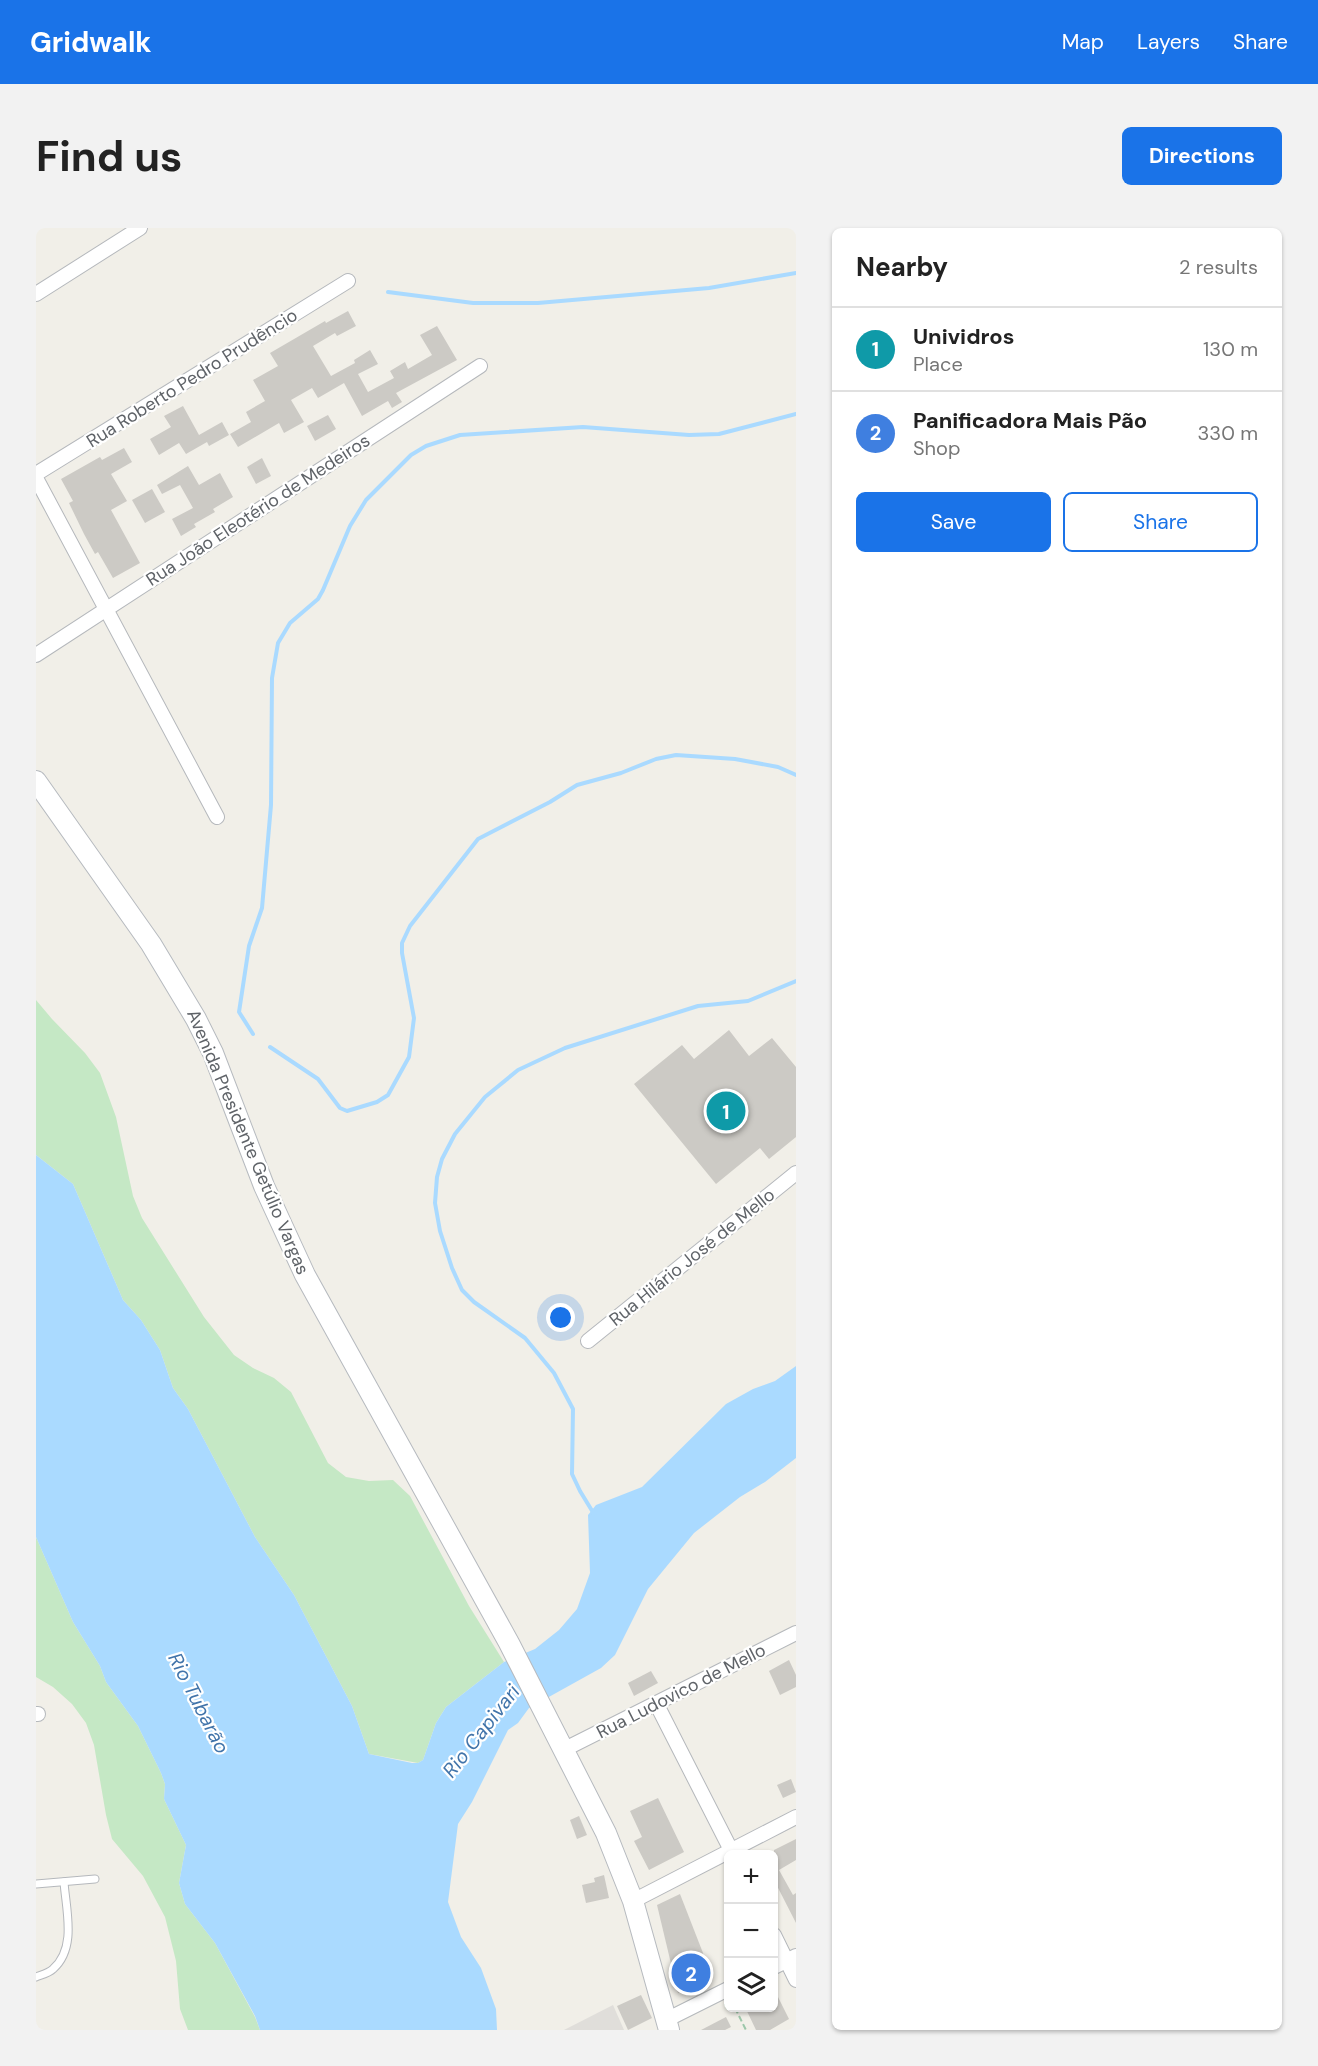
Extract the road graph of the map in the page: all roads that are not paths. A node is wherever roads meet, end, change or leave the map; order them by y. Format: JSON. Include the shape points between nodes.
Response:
{"nodes":[{"id":1,"x":140,"y":228,"type":"edge"},
{"id":2,"x":348,"y":281,"type":"dead end"},
{"id":3,"x":36,"y":294,"type":"edge"},
{"id":4,"x":480,"y":366,"type":"dead end"},
{"id":5,"x":36,"y":476,"type":"edge"},
{"id":6,"x":106,"y":609,"type":"junction"},
{"id":7,"x":36,"y":655,"type":"edge"},
{"id":8,"x":36,"y":781,"type":"edge"},
{"id":9,"x":218,"y":816,"type":"dead end"},
{"id":10,"x":796,"y":1173,"type":"edge"},
{"id":11,"x":588,"y":1341,"type":"dead end"},
{"id":12,"x":796,"y":1633,"type":"edge"},
{"id":13,"x":657,"y":1703,"type":"junction"},
{"id":14,"x":565,"y":1749,"type":"junction"},
{"id":15,"x":796,"y":1816,"type":"edge"},
{"id":16,"x":731,"y":1850,"type":"edge"},
{"id":17,"x":736,"y":1850,"type":"edge"},
{"id":18,"x":724,"y":1856,"type":"edge"},
{"id":19,"x":95,"y":1879,"type":"dead end"},
{"id":20,"x":64,"y":1882,"type":"junction"},
{"id":21,"x":36,"y":1884,"type":"edge"},
{"id":22,"x":633,"y":1900,"type":"junction"},
{"id":23,"x":778,"y":1944,"type":"edge"},
{"id":24,"x":785,"y":1961,"type":"edge"},
{"id":25,"x":36,"y":1977,"type":"edge"},
{"id":26,"x":796,"y":1980,"type":"edge"},
{"id":27,"x":724,"y":1992,"type":"edge"},
{"id":28,"x":668,"y":2025,"type":"edge"}],
"edges":[{"from":1,"to":3,"type":"street"},
{"from":2,"to":5,"type":"street","name":"Rua Roberto Pedro Prudêncio"},
{"from":4,"to":6,"type":"street","name":"Rua João Eleotério de Medeiros"},
{"from":5,"to":6,"type":"street"},
{"from":6,"to":7,"type":"street","name":"Rua João Eleotério de Medeiros"},
{"from":6,"to":9,"type":"street"},
{"from":8,"to":14,"type":"main road","name":"Avenida Presidente Getúlio Vargas","via":[[151,944],[196,1019],[305,1275]]},
{"from":10,"to":11,"type":"street","name":"Rua Hilário José de Mello"},
{"from":12,"to":13,"type":"street","name":"Rua Ludovico de Mello"},
{"from":13,"to":14,"type":"street","name":"Rua Ludovico de Mello"},
{"from":13,"to":16,"type":"street"},
{"from":14,"to":22,"type":"main road","name":"Avenida Presidente Getúlio Vargas","via":[[614,1848]]},
{"from":15,"to":17,"type":"street"},
{"from":18,"to":22,"type":"street"},
{"from":19,"to":20,"type":"lane"},
{"from":20,"to":21,"type":"lane"},
{"from":20,"to":25,"type":"lane","via":[[66,1953],[53,1970]]},
{"from":22,"to":28,"type":"main road","name":"Avenida Presidente Getúlio Vargas"},
{"from":23,"to":24,"type":"street"},
{"from":24,"to":26,"type":"street"},
{"from":27,"to":28,"type":"street"}]}
